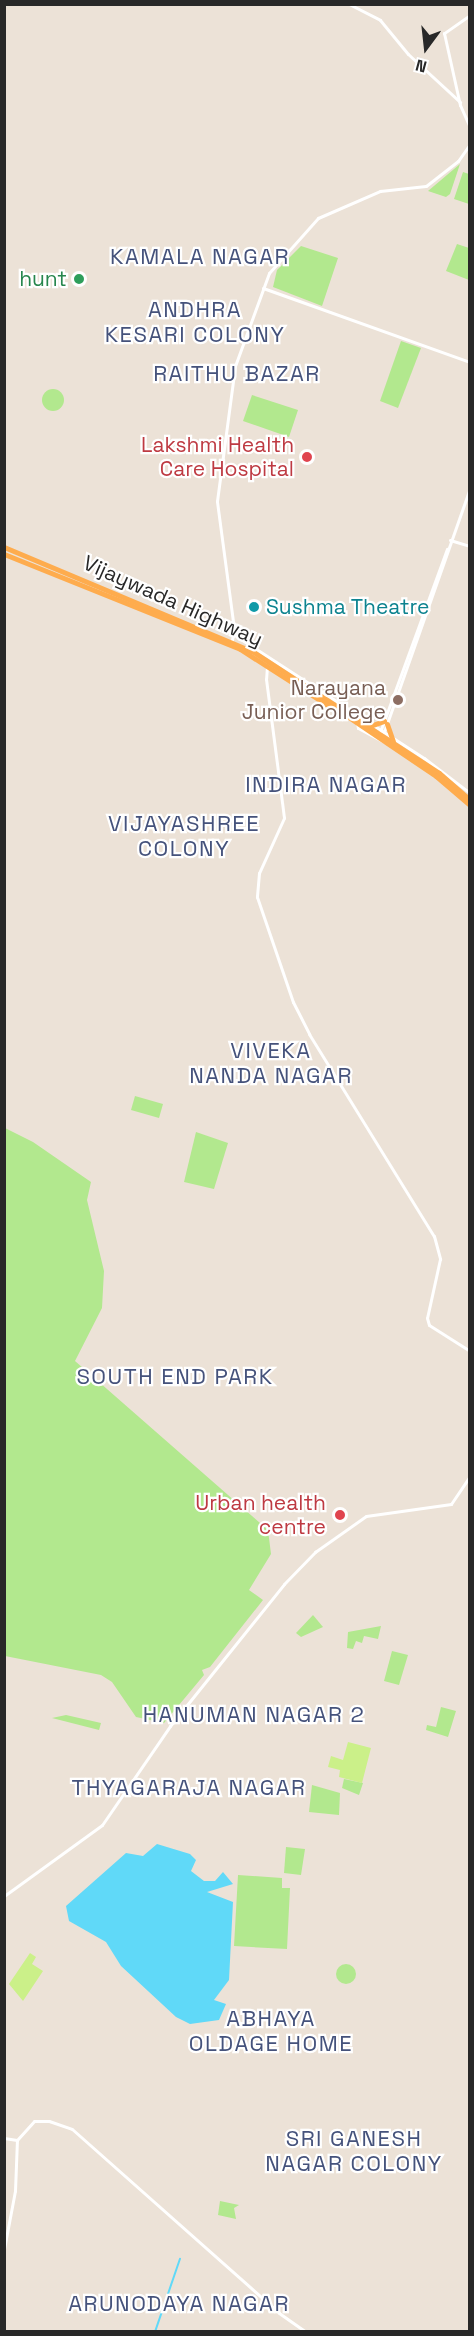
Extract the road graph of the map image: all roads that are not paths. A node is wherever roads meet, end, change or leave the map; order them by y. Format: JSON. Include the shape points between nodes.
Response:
{"nodes":[{"id":1,"x":349,"y":4,"type":"edge"},
{"id":2,"x":470,"y":15,"type":"edge"},
{"id":3,"x":460,"y":102,"type":"junction"},
{"id":4,"x":470,"y":127,"type":"edge"},
{"id":5,"x":470,"y":144,"type":"edge"},
{"id":6,"x":263,"y":288,"type":"junction"},
{"id":7,"x":470,"y":362,"type":"edge"},
{"id":8,"x":470,"y":488,"type":"edge"},
{"id":9,"x":450,"y":540,"type":"junction"},
{"id":10,"x":470,"y":546,"type":"edge"},
{"id":11,"x":4,"y":547,"type":"edge"},
{"id":12,"x":4,"y":554,"type":"edge"},
{"id":13,"x":233,"y":637,"type":"junction"},
{"id":14,"x":267,"y":666,"type":"junction"},
{"id":15,"x":342,"y":712,"type":"junction"},
{"id":16,"x":385,"y":723,"type":"junction"},
{"id":17,"x":371,"y":726,"type":"junction"},
{"id":18,"x":383,"y":734,"type":"junction"},
{"id":19,"x":470,"y":793,"type":"edge"},
{"id":20,"x":470,"y":800,"type":"edge"},
{"id":21,"x":470,"y":805,"type":"edge"},
{"id":22,"x":470,"y":1351,"type":"edge"},
{"id":23,"x":470,"y":1476,"type":"edge"},
{"id":24,"x":4,"y":1896,"type":"edge"},
{"id":25,"x":4,"y":2138,"type":"edge"},
{"id":26,"x":18,"y":2140,"type":"junction"},
{"id":27,"x":4,"y":2249,"type":"edge"},
{"id":28,"x":306,"y":2331,"type":"edge"}],
"edges":[{"from":1,"to":3,"type":"street","via":[[380,20],[408,54]]},
{"from":2,"to":3,"type":"street","via":[[444,33]]},
{"from":3,"to":4,"type":"street"},
{"from":5,"to":6,"type":"street","via":[[458,161],[426,186],[380,191],[318,218],[275,266]]},
{"from":6,"to":7,"type":"street"},
{"from":6,"to":13,"type":"street","via":[[235,366],[217,501]]},
{"from":8,"to":9,"type":"street"},
{"from":9,"to":10,"type":"street"},
{"from":9,"to":16,"type":"street"},
{"from":11,"to":13,"type":"highway","name":"Vijaywada Highway"},
{"from":12,"to":14,"type":"highway","name":"Vijaywada Highway","via":[[240,649]]},
{"from":13,"to":15,"type":"highway","name":"Vijaywada Highway"},
{"from":13,"to":17,"type":"street"},
{"from":14,"to":15,"type":"highway","name":"Vijaywada Highway"},
{"from":14,"to":22,"type":"street","via":[[284,818],[259,873],[257,897],[293,1002],[309,1035],[434,1236],[440,1258],[427,1318],[432,1330]]},
{"from":15,"to":17,"type":"highway","name":"Vijaywada Highway"},
{"from":15,"to":21,"type":"highway","name":"Vijaywada Highway","via":[[436,776]]},
{"from":16,"to":17,"type":"highway"},
{"from":16,"to":18,"type":"highway"},
{"from":16,"to":18,"type":"street"},
{"from":17,"to":18,"type":"highway","name":"Vijaywada Highway"},
{"from":18,"to":19,"type":"street"},
{"from":18,"to":20,"type":"highway","name":"Vijaywada Highway"},
{"from":23,"to":24,"type":"street","via":[[451,1504],[366,1516],[315,1552],[284,1584],[176,1719],[102,1825]]},
{"from":25,"to":26,"type":"street"},
{"from":26,"to":27,"type":"street","via":[[15,2191]]},
{"from":26,"to":28,"type":"street","via":[[34,2121],[50,2121],[72,2129],[279,2313]]}]}
